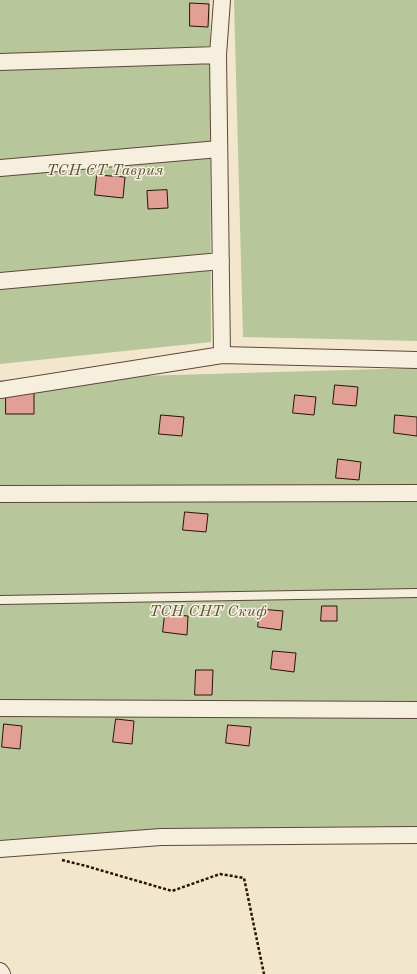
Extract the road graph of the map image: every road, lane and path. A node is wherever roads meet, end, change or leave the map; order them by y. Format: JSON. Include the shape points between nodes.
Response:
{"nodes":[{"id":1,"x":222,"y":0,"type":"edge"},
{"id":2,"x":218,"y":55,"type":"junction"},
{"id":3,"x":0,"y":62,"type":"edge"},
{"id":4,"x":219,"y":150,"type":"junction"},
{"id":5,"x":0,"y":168,"type":"edge"},
{"id":6,"x":221,"y":261,"type":"junction"},
{"id":7,"x":0,"y":281,"type":"edge"},
{"id":8,"x":222,"y":355,"type":"junction"},
{"id":9,"x":417,"y":360,"type":"edge"},
{"id":10,"x":0,"y":390,"type":"edge"},
{"id":11,"x":417,"y":493,"type":"edge"},
{"id":12,"x":0,"y":494,"type":"edge"},
{"id":13,"x":417,"y":593,"type":"edge"},
{"id":14,"x":0,"y":600,"type":"edge"},
{"id":15,"x":0,"y":708,"type":"edge"},
{"id":16,"x":417,"y":710,"type":"edge"},
{"id":17,"x":417,"y":835,"type":"edge"},
{"id":18,"x":0,"y":849,"type":"edge"},
{"id":19,"x":55,"y":859,"type":"dead end"},
{"id":20,"x":0,"y":971,"type":"edge"},
{"id":21,"x":2,"y":974,"type":"edge"},
{"id":22,"x":264,"y":974,"type":"edge"}],
"edges":[{"from":1,"to":2,"type":"street"},
{"from":2,"to":3,"type":"street"},
{"from":2,"to":4,"type":"street"},
{"from":4,"to":5,"type":"street"},
{"from":4,"to":6,"type":"street"},
{"from":6,"to":7,"type":"street"},
{"from":6,"to":8,"type":"street"},
{"from":8,"to":9,"type":"street"},
{"from":8,"to":10,"type":"street"},
{"from":11,"to":12,"type":"street"},
{"from":13,"to":14,"type":"lane"},
{"from":15,"to":16,"type":"street"},
{"from":17,"to":18,"type":"street","via":[[161,838]]},
{"from":19,"to":22,"type":"path","via":[[172,891],[220,874],[244,878]]},
{"from":20,"to":21,"type":"street"}]}
